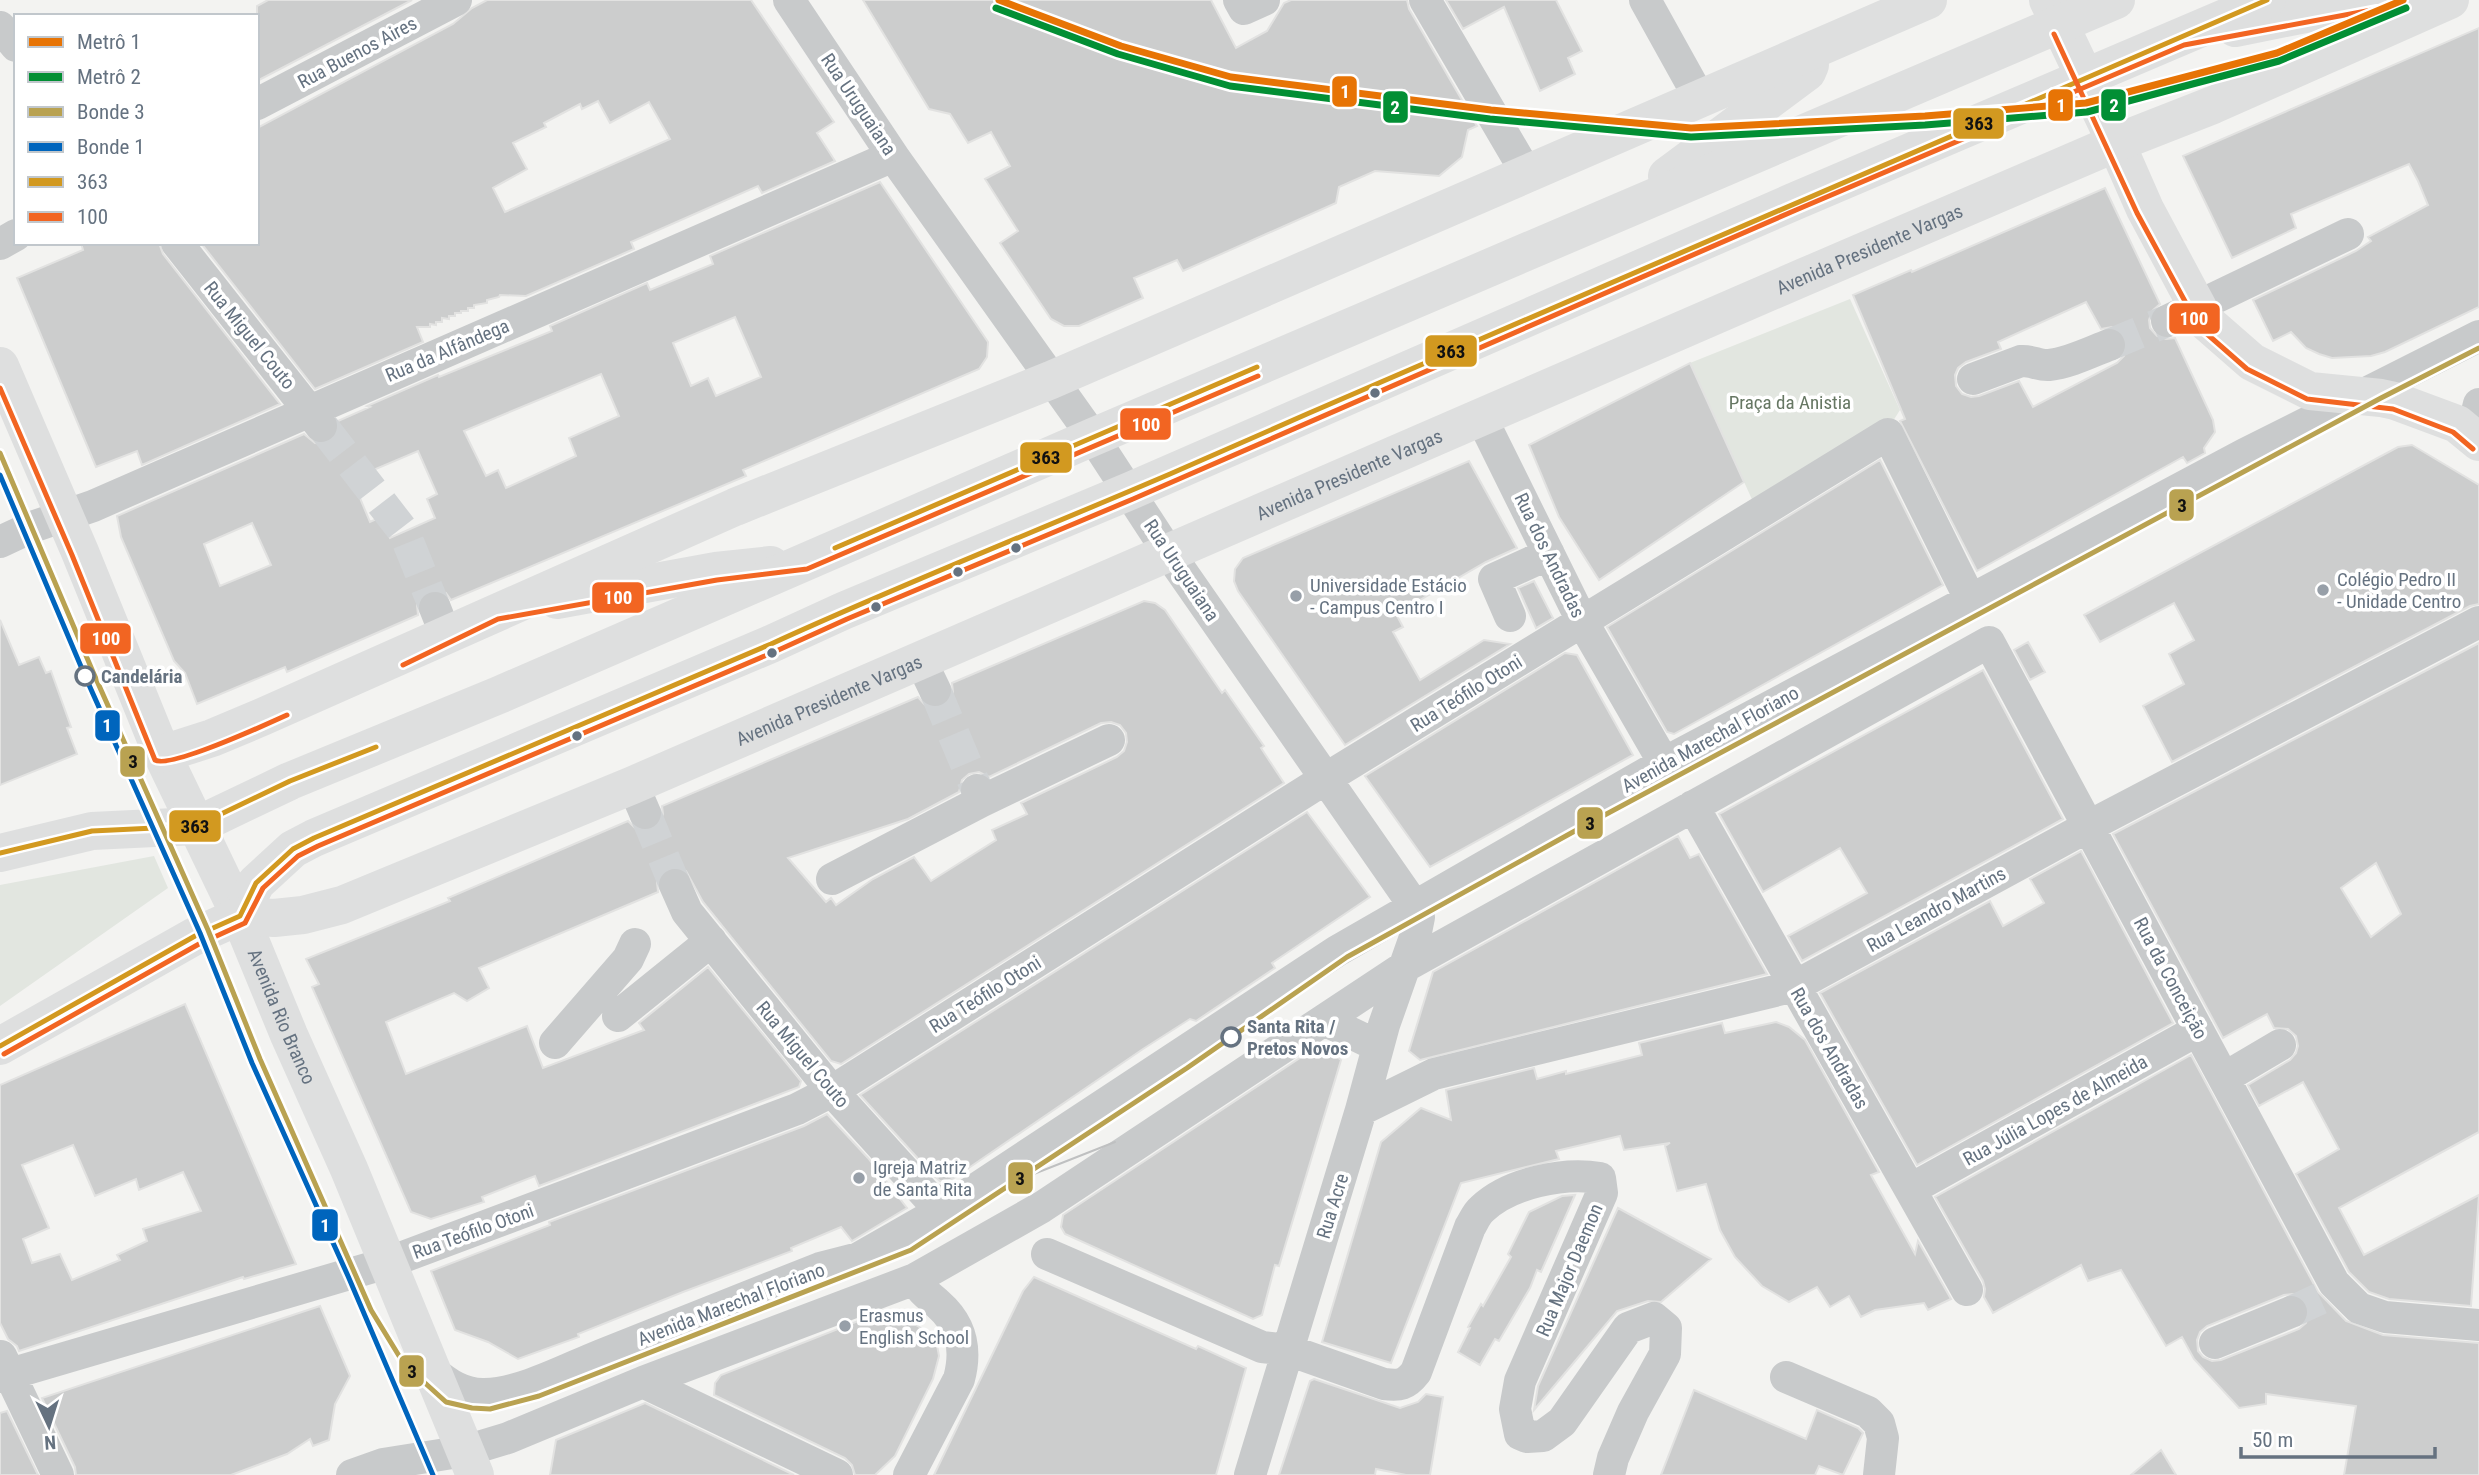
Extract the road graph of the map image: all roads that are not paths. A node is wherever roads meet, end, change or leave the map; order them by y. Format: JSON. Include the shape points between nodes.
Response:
{"nodes":[{"id":1,"x":456,"y":0,"type":"edge"},
{"id":2,"x":1425,"y":0,"type":"edge"},
{"id":3,"x":1645,"y":0,"type":"edge"},
{"id":4,"x":1928,"y":0,"type":"edge"},
{"id":5,"x":2116,"y":0,"type":"edge"},
{"id":6,"x":2267,"y":0,"type":"edge"},
{"id":7,"x":2375,"y":0,"type":"edge"},
{"id":8,"x":2450,"y":0,"type":"edge"},
{"id":9,"x":799,"y":3,"type":"edge"},
{"id":10,"x":2054,"y":12,"type":"edge"},
{"id":11,"x":0,"y":27,"type":"edge"},
{"id":12,"x":2181,"y":37,"type":"junction"},
{"id":13,"x":14,"y":44,"type":"edge"},
{"id":14,"x":1818,"y":48,"type":"junction"},
{"id":15,"x":2085,"y":77,"type":"junction"},
{"id":16,"x":1700,"y":99,"type":"junction"},
{"id":17,"x":259,"y":103,"type":"edge"},
{"id":18,"x":2116,"y":143,"type":"junction"},
{"id":19,"x":893,"y":156,"type":"junction"},
{"id":20,"x":1527,"y":174,"type":"junction"},
{"id":21,"x":1612,"y":216,"type":"junction"},
{"id":22,"x":2348,"y":234,"type":"dead end"},
{"id":23,"x":179,"y":245,"type":"edge"},
{"id":24,"x":2183,"y":314,"type":"junction"},
{"id":25,"x":2479,"y":336,"type":"edge"},
{"id":26,"x":2109,"y":345,"type":"tunnel mouth"},
{"id":27,"x":0,"y":366,"type":"edge"},
{"id":28,"x":1973,"y":379,"type":"dead end"},
{"id":29,"x":1051,"y":380,"type":"junction"},
{"id":30,"x":2376,"y":398,"type":"junction"},
{"id":31,"x":2479,"y":404,"type":"edge"},
{"id":32,"x":1481,"y":417,"type":"junction"},
{"id":33,"x":316,"y":419,"type":"junction"},
{"id":34,"x":2479,"y":433,"type":"edge"},
{"id":35,"x":1093,"y":437,"type":"junction"},
{"id":36,"x":2479,"y":442,"type":"edge"},
{"id":37,"x":1130,"y":492,"type":"junction"},
{"id":38,"x":64,"y":516,"type":"junction"},
{"id":39,"x":0,"y":542,"type":"edge"},
{"id":40,"x":1168,"y":552,"type":"junction"},
{"id":41,"x":1549,"y":554,"type":"junction"},
{"id":42,"x":804,"y":561,"type":"junction"},
{"id":43,"x":1970,"y":599,"type":"junction"},
{"id":44,"x":495,"y":611,"type":"junction"},
{"id":45,"x":1510,"y":616,"type":"dead end"},
{"id":46,"x":1582,"y":621,"type":"junction"},
{"id":47,"x":2479,"y":622,"type":"edge"},
{"id":48,"x":1109,"y":740,"type":"dead end"},
{"id":49,"x":1664,"y":763,"type":"junction"},
{"id":50,"x":169,"y":770,"type":"junction"},
{"id":51,"x":1325,"y":779,"type":"junction"},
{"id":52,"x":1693,"y":806,"type":"junction"},
{"id":53,"x":2089,"y":825,"type":"junction"},
{"id":54,"x":196,"y":826,"type":"junction"},
{"id":55,"x":92,"y":831,"type":"junction"},
{"id":56,"x":0,"y":853,"type":"edge"},
{"id":57,"x":832,"y":879,"type":"dead end"},
{"id":58,"x":675,"y":885,"type":"tunnel mouth"},
{"id":59,"x":240,"y":916,"type":"junction"},
{"id":60,"x":1415,"y":922,"type":"junction"},
{"id":61,"x":710,"y":941,"type":"junction"},
{"id":62,"x":635,"y":944,"type":"dead end"},
{"id":63,"x":1404,"y":967,"type":"junction"},
{"id":64,"x":1795,"y":986,"type":"junction"},
{"id":65,"x":618,"y":1016,"type":"dead end"},
{"id":66,"x":1324,"y":1020,"type":"junction"},
{"id":67,"x":2199,"y":1030,"type":"junction"},
{"id":68,"x":555,"y":1042,"type":"dead end"},
{"id":69,"x":2280,"y":1045,"type":"dead end"},
{"id":70,"x":0,"y":1046,"type":"edge"},
{"id":71,"x":1378,"y":1046,"type":"junction"},
{"id":72,"x":2224,"y":1078,"type":"junction"},
{"id":73,"x":832,"y":1091,"type":"junction"},
{"id":74,"x":1361,"y":1110,"type":"junction"},
{"id":75,"x":1911,"y":1189,"type":"junction"},
{"id":76,"x":950,"y":1206,"type":"junction"},
{"id":77,"x":1047,"y":1254,"type":"dead end"},
{"id":78,"x":387,"y":1263,"type":"junction"},
{"id":79,"x":915,"y":1279,"type":"junction"},
{"id":80,"x":1967,"y":1290,"type":"dead end"},
{"id":81,"x":2291,"y":1312,"type":"tunnel mouth"},
{"id":82,"x":2479,"y":1325,"type":"edge"},
{"id":83,"x":2215,"y":1343,"type":"dead end"},
{"id":84,"x":1287,"y":1350,"type":"junction"},
{"id":85,"x":3,"y":1369,"type":"edge"},
{"id":86,"x":433,"y":1371,"type":"junction"},
{"id":87,"x":1786,"y":1377,"type":"dead end"},
{"id":88,"x":643,"y":1382,"type":"junction"},
{"id":89,"x":470,"y":1463,"type":"edge"},
{"id":90,"x":58,"y":1475,"type":"edge"},
{"id":91,"x":352,"y":1475,"type":"edge"},
{"id":92,"x":837,"y":1475,"type":"edge"},
{"id":93,"x":909,"y":1475,"type":"edge"},
{"id":94,"x":1250,"y":1475,"type":"edge"},
{"id":95,"x":1609,"y":1475,"type":"edge"},
{"id":96,"x":1879,"y":1475,"type":"edge"}],
"edges":[{"from":1,"to":17,"type":"street","name":"Rua Buenos Aires"},
{"from":2,"to":20,"type":"street"},
{"from":3,"to":16,"type":"street"},
{"from":4,"to":14,"type":"main road"},
{"from":5,"to":10,"type":"main road"},
{"from":6,"to":12,"type":"main road"},
{"from":7,"to":12,"type":"main road"},
{"from":8,"to":18,"type":"main road","name":"Avenida Presidente Vargas"},
{"from":9,"to":19,"type":"street","name":"Rua Uruguaiana"},
{"from":10,"to":15,"type":"main road"},
{"from":10,"to":21,"type":"main road"},
{"from":11,"to":13,"type":"street"},
{"from":12,"to":15,"type":"main road"},
{"from":14,"to":16,"type":"main road"},
{"from":14,"to":21,"type":"main road","via":[[1807,72]]},
{"from":15,"to":18,"type":"main road"},
{"from":15,"to":37,"type":"main road"},
{"from":16,"to":20,"type":"main road"},
{"from":18,"to":24,"type":"main road"},
{"from":18,"to":32,"type":"main road","name":"Avenida Presidente Vargas"},
{"from":19,"to":29,"type":"street","name":"Rua Uruguaiana"},
{"from":19,"to":33,"type":"street","name":"Rua da Alfândega"},
{"from":20,"to":29,"type":"main road"},
{"from":21,"to":35,"type":"main road"},
{"from":22,"to":24,"type":"street"},
{"from":23,"to":33,"type":"street","name":"Rua Miguel Couto"},
{"from":24,"to":30,"type":"main road","via":[[2205,321],[2252,362],[2310,391]]},
{"from":25,"to":30,"type":"street","name":"Avenida Marechal Floriano"},
{"from":26,"to":28,"type":"street","via":[[2054,365],[2021,361]]},
{"from":27,"to":38,"type":"main road","name":"Avenida Rio Branco"},
{"from":29,"to":35,"type":"street","name":"Rua Uruguaiana"},
{"from":29,"to":44,"type":"main road","via":[[735,507]]},
{"from":30,"to":36,"type":"main road","via":[[2457,424]]},
{"from":30,"to":43,"type":"street","name":"Avenida Marechal Floriano"},
{"from":31,"to":34,"type":"street"},
{"from":32,"to":40,"type":"main road","name":"Avenida Presidente Vargas"},
{"from":32,"to":41,"type":"street","name":"Rua dos Andradas"},
{"from":33,"to":38,"type":"street","name":"Rua da Alfândega"},
{"from":35,"to":37,"type":"street","name":"Rua Uruguaiana"},
{"from":35,"to":42,"type":"main road"},
{"from":37,"to":40,"type":"street","name":"Rua Uruguaiana"},
{"from":37,"to":59,"type":"main road","via":[[314,838],[293,849],[256,883]]},
{"from":38,"to":39,"type":"street","name":"Rua da Alfândega"},
{"from":38,"to":50,"type":"main road","name":"Avenida Rio Branco"},
{"from":40,"to":51,"type":"street","name":"Rua Uruguaiana"},
{"from":40,"to":59,"type":"main road","name":"Avenida Presidente Vargas","via":[[928,675],[892,671],[639,799],[342,905],[303,915]]},
{"from":41,"to":45,"type":"street","via":[[1494,579]]},
{"from":41,"to":46,"type":"street","name":"Rua dos Andradas"},
{"from":42,"to":44,"type":"main road","via":[[716,570]]},
{"from":42,"to":54,"type":"main road","via":[[290,781]]},
{"from":43,"to":46,"type":"street","name":"Rua Teófilo Otoni","via":[[1888,434]]},
{"from":43,"to":49,"type":"street","name":"Avenida Marechal Floriano"},
{"from":44,"to":50,"type":"main road","via":[[440,622],[284,707],[212,738]]},
{"from":46,"to":49,"type":"street","name":"Rua dos Andradas"},
{"from":46,"to":51,"type":"street","name":"Rua Teófilo Otoni"},
{"from":47,"to":53,"type":"street","name":"Rua Leandro Martins"},
{"from":48,"to":57,"type":"street","via":[[980,796]]},
{"from":49,"to":60,"type":"street","name":"Avenida Marechal Floriano"},
{"from":50,"to":54,"type":"main road","name":"Avenida Rio Branco"},
{"from":50,"to":55,"type":"main road"},
{"from":51,"to":60,"type":"street","name":"Rua Uruguaiana"},
{"from":51,"to":73,"type":"street","name":"Rua Teófilo Otoni"},
{"from":52,"to":53,"type":"street","name":"Rua da Conceição","via":[[1989,642]]},
{"from":52,"to":63,"type":"street"},
{"from":52,"to":64,"type":"street","name":"Rua dos Andradas"},
{"from":53,"to":64,"type":"street","name":"Rua Leandro Martins"},
{"from":53,"to":67,"type":"street","name":"Rua da Conceição"},
{"from":54,"to":55,"type":"main road"},
{"from":54,"to":59,"type":"main road","name":"Avenida Rio Branco"},
{"from":55,"to":56,"type":"main road"},
{"from":58,"to":61,"type":"street","name":"Rua Miguel Couto","via":[[687,912]]},
{"from":59,"to":70,"type":"main road","name":"Avenida Presidente Vargas","via":[[195,936]]},
{"from":59,"to":78,"type":"main road","name":"Avenida Rio Branco"},
{"from":60,"to":63,"type":"street","name":"Rua Acre"},
{"from":60,"to":76,"type":"street","name":"Avenida Marechal Floriano","via":[[1337,951]]},
{"from":61,"to":65,"type":"street"},
{"from":61,"to":73,"type":"street","name":"Rua Miguel Couto"},
{"from":62,"to":68,"type":"street","via":[[628,959]]},
{"from":63,"to":66,"type":"street"},
{"from":63,"to":71,"type":"street","name":"Rua Acre"},
{"from":64,"to":74,"type":"street","name":"Rua Leandro Martins","via":[[1434,1074]]},
{"from":64,"to":75,"type":"street","name":"Rua dos Andradas"},
{"from":66,"to":71,"type":"street"},
{"from":66,"to":79,"type":"street","via":[[1042,1207]]},
{"from":67,"to":72,"type":"street","name":"Rua da Conceição"},
{"from":67,"to":75,"type":"street","name":"Rua Júlia Lopes de Almeida"},
{"from":69,"to":72,"type":"street"},
{"from":71,"to":74,"type":"street","name":"Rua Acre"},
{"from":72,"to":82,"type":"street","name":"Rua da Conceição","via":[[2343,1298],[2385,1317]]},
{"from":73,"to":76,"type":"street","name":"Rua Miguel Couto","via":[[928,1196]]},
{"from":73,"to":78,"type":"street","name":"Rua Teófilo Otoni","via":[[797,1109]]},
{"from":74,"to":84,"type":"street","name":"Rua Acre"},
{"from":75,"to":80,"type":"street","name":"Rua dos Andradas"},
{"from":76,"to":86,"type":"street","name":"Avenida Marechal Floriano","via":[[859,1258],[820,1268],[501,1393],[461,1390]]},
{"from":77,"to":84,"type":"street","via":[[1262,1347]]},
{"from":78,"to":85,"type":"street","name":"Rua Teófilo Otoni"},
{"from":78,"to":86,"type":"main road","name":"Avenida Rio Branco"},
{"from":79,"to":88,"type":"street"},
{"from":79,"to":93,"type":"street","via":[[957,1325],[963,1362],[959,1379]]},
{"from":81,"to":83,"type":"street"},
{"from":84,"to":94,"type":"street","name":"Rua Acre"},
{"from":84,"to":95,"type":"street","name":"Rua Major Daemon","via":[[1384,1384],[1408,1382],[1416,1372],[1479,1211],[1501,1194],[1548,1179],[1600,1178],[1602,1193],[1520,1381],[1514,1409],[1520,1434],[1543,1436],[1562,1422],[1628,1328],[1654,1318],[1667,1328],[1665,1353],[1633,1412]]},
{"from":85,"to":90,"type":"street"},
{"from":86,"to":89,"type":"main road","name":"Avenida Rio Branco"},
{"from":87,"to":96,"type":"street","via":[[1868,1412],[1879,1423],[1883,1438]]},
{"from":88,"to":89,"type":"street","via":[[508,1438]]},
{"from":88,"to":92,"type":"street"},
{"from":89,"to":91,"type":"street","via":[[383,1464]]}]}
